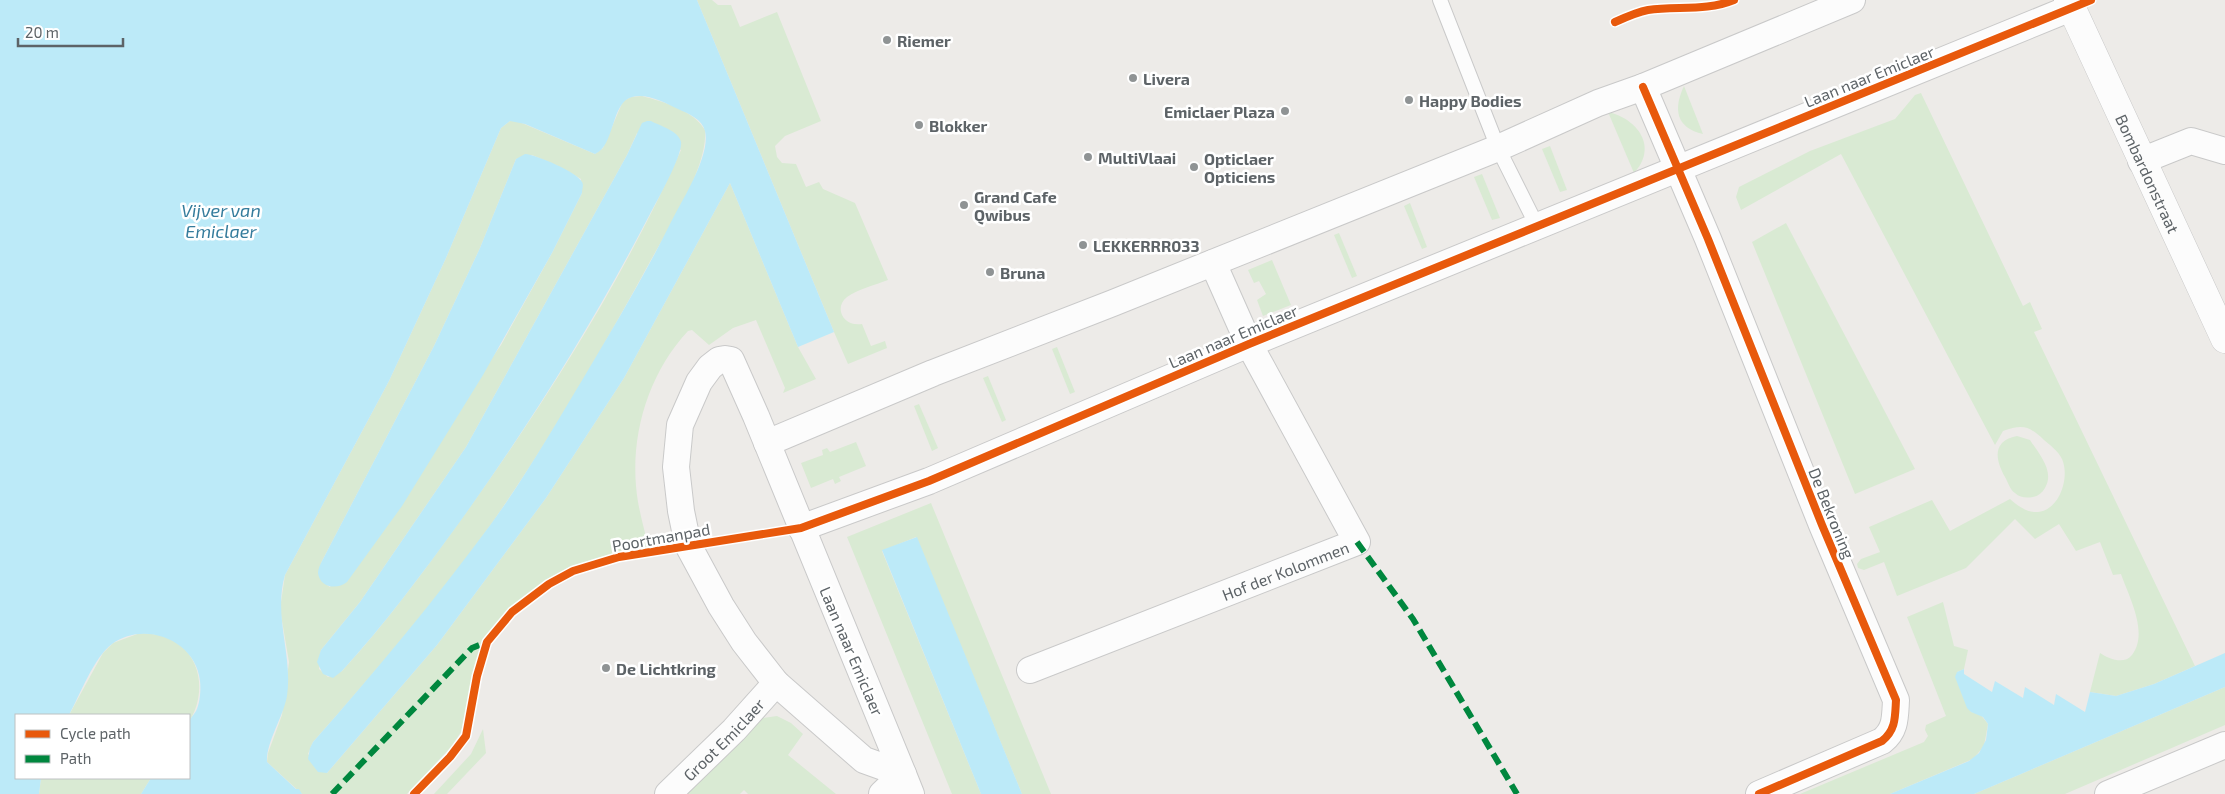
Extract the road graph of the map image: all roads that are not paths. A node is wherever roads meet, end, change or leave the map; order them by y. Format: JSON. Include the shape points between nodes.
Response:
{"nodes":[{"id":1,"x":1440,"y":0,"type":"edge"},
{"id":2,"x":1852,"y":0,"type":"edge"},
{"id":3,"x":2077,"y":3,"type":"edge"},
{"id":4,"x":1643,"y":87,"type":"junction"},
{"id":5,"x":1498,"y":148,"type":"junction"},
{"id":6,"x":2225,"y":151,"type":"edge"},
{"id":7,"x":2141,"y":161,"type":"junction"},
{"id":8,"x":1677,"y":168,"type":"junction"},
{"id":9,"x":1537,"y":226,"type":"junction"},
{"id":10,"x":1214,"y":263,"type":"junction"},
{"id":11,"x":2225,"y":339,"type":"edge"},
{"id":12,"x":1248,"y":344,"type":"junction"},
{"id":13,"x":767,"y":443,"type":"junction"},
{"id":14,"x":801,"y":528,"type":"junction"},
{"id":15,"x":1030,"y":670,"type":"dead end"},
{"id":16,"x":776,"y":683,"type":"junction"},
{"id":17,"x":2225,"y":745,"type":"edge"},
{"id":18,"x":907,"y":784,"type":"edge"},
{"id":19,"x":668,"y":794,"type":"edge"},
{"id":20,"x":882,"y":794,"type":"edge"},
{"id":21,"x":1759,"y":794,"type":"edge"},
{"id":22,"x":2108,"y":794,"type":"edge"}],
"edges":[{"from":1,"to":5,"type":"lane"},
{"from":2,"to":4,"type":"street"},
{"from":3,"to":7,"type":"street","name":"Bombardonstraat"},
{"from":3,"to":8,"type":"street","name":"Laan naar Emiclaer"},
{"from":4,"to":5,"type":"street","via":[[1598,103]]},
{"from":4,"to":8,"type":"street"},
{"from":5,"to":9,"type":"lane"},
{"from":5,"to":10,"type":"street"},
{"from":6,"to":7,"type":"street","via":[[2191,141]]},
{"from":7,"to":11,"type":"street","name":"Bombardonstraat"},
{"from":8,"to":9,"type":"street","name":"Laan naar Emiclaer"},
{"from":8,"to":21,"type":"street","name":"De Bekroning","via":[[1896,700],[1891,734],[1882,741]]},
{"from":9,"to":12,"type":"street","name":"Laan naar Emiclaer"},
{"from":10,"to":12,"type":"street","name":"Laan naar Emiclaer"},
{"from":10,"to":13,"type":"street","via":[[933,373]]},
{"from":12,"to":14,"type":"street","name":"Laan naar Emiclaer","via":[[929,481]]},
{"from":12,"to":15,"type":"street","name":"Hof der Kolommen","via":[[1356,542]]},
{"from":13,"to":14,"type":"street","name":"Laan naar Emiclaer"},
{"from":13,"to":16,"type":"street","name":"Laan naar Emiclaer","via":[[731,360],[719,360],[699,382],[680,425],[676,467],[681,511],[688,545],[721,606]]},
{"from":14,"to":18,"type":"street","name":"Laan naar Emiclaer"},
{"from":16,"to":18,"type":"street","name":"Laan naar Emiclaer","via":[[864,760]]},
{"from":16,"to":19,"type":"street","name":"Groot Emiclaer","via":[[734,730]]},
{"from":17,"to":22,"type":"street"},
{"from":18,"to":20,"type":"street"}]}
